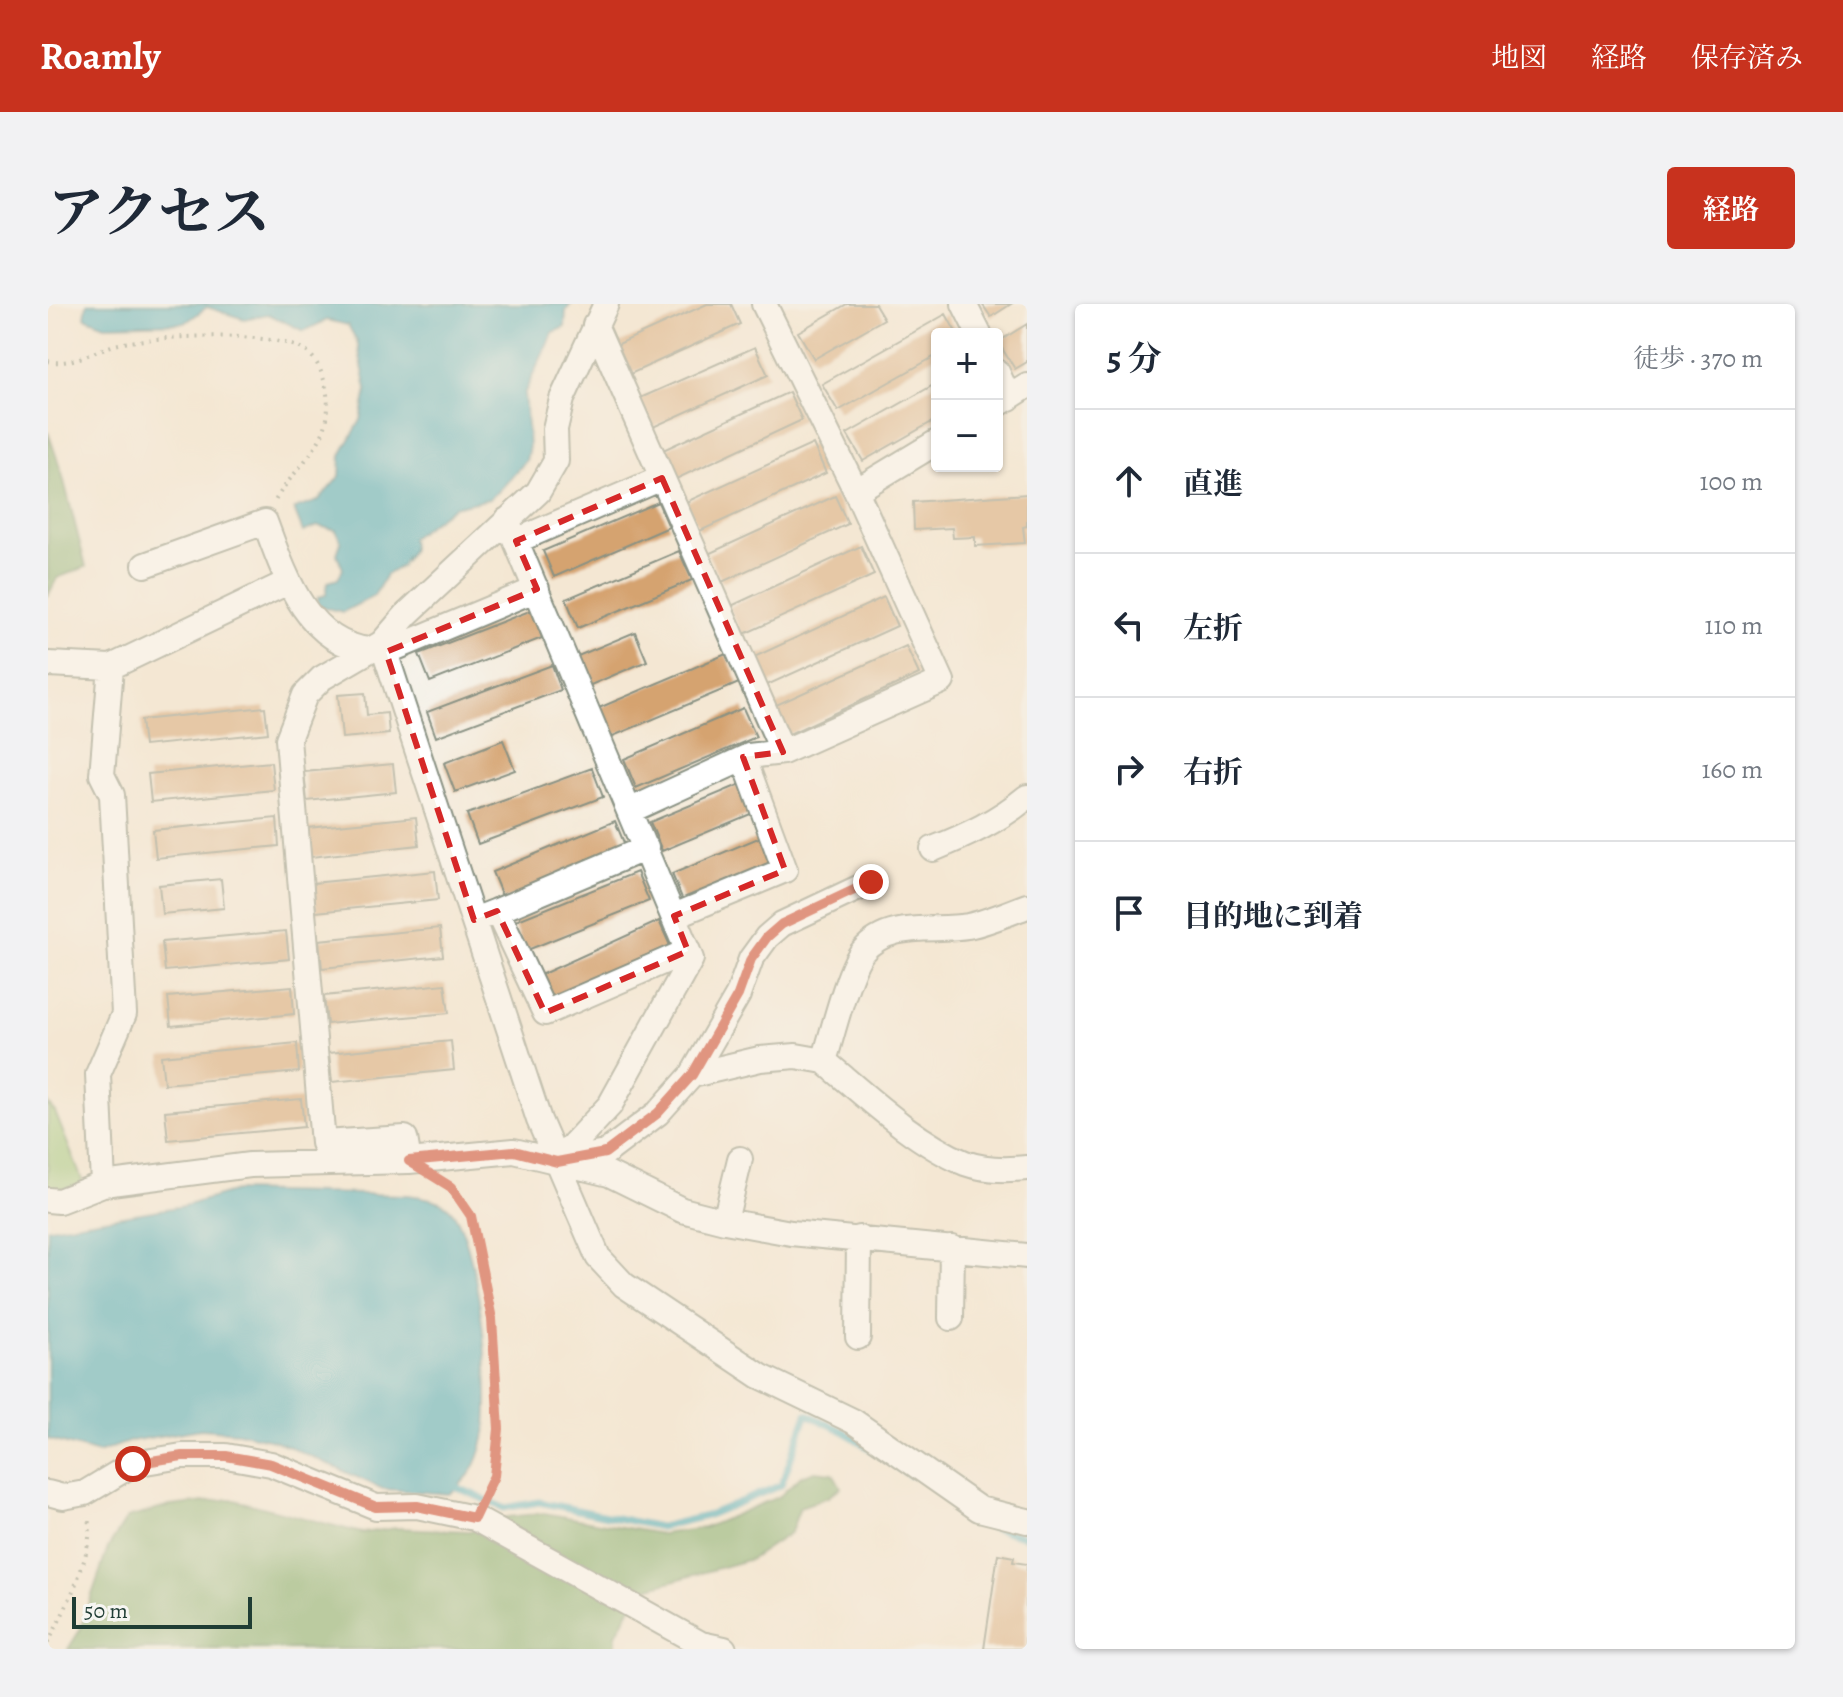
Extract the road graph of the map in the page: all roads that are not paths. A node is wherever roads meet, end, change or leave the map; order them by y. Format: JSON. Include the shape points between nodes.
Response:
{"nodes":[{"id":1,"x":764,"y":304,"type":"edge"},
{"id":2,"x":964,"y":304,"type":"edge"},
{"id":3,"x":600,"y":315,"type":"edge"},
{"id":4,"x":976,"y":328,"type":"edge"},
{"id":5,"x":931,"y":446,"type":"edge"},
{"id":6,"x":662,"y":478,"type":"junction"},
{"id":7,"x":856,"y":491,"type":"junction"},
{"id":8,"x":512,"y":530,"type":"junction"},
{"id":9,"x":145,"y":565,"type":"dead end"},
{"id":10,"x":288,"y":582,"type":"junction"},
{"id":11,"x":537,"y":589,"type":"junction"},
{"id":12,"x":379,"y":648,"type":"junction"},
{"id":13,"x":48,"y":664,"type":"edge"},
{"id":14,"x":111,"y":667,"type":"junction"},
{"id":15,"x":783,"y":752,"type":"junction"},
{"id":16,"x":744,"y":759,"type":"junction"},
{"id":17,"x":1027,"y":797,"type":"edge"},
{"id":18,"x":631,"y":810,"type":"junction"},
{"id":19,"x":646,"y":848,"type":"junction"},
{"id":20,"x":933,"y":849,"type":"dead end"},
{"id":21,"x":871,"y":882,"type":"dead end"},
{"id":22,"x":1027,"y":906,"type":"edge"},
{"id":23,"x":497,"y":911,"type":"junction"},
{"id":24,"x":674,"y":916,"type":"junction"},
{"id":25,"x":474,"y":920,"type":"junction"},
{"id":26,"x":688,"y":951,"type":"junction"},
{"id":27,"x":824,"y":1061,"type":"junction"},
{"id":28,"x":692,"y":1075,"type":"junction"},
{"id":29,"x":740,"y":1159,"type":"dead end"},
{"id":30,"x":409,"y":1161,"type":"junction"},
{"id":31,"x":557,"y":1162,"type":"junction"},
{"id":32,"x":1027,"y":1168,"type":"edge"},
{"id":33,"x":103,"y":1184,"type":"junction"},
{"id":34,"x":48,"y":1200,"type":"edge"},
{"id":35,"x":725,"y":1221,"type":"junction"},
{"id":36,"x":859,"y":1238,"type":"junction"},
{"id":37,"x":952,"y":1248,"type":"junction"},
{"id":38,"x":1027,"y":1256,"type":"edge"},
{"id":39,"x":951,"y":1318,"type":"dead end"},
{"id":40,"x":858,"y":1337,"type":"dead end"},
{"id":41,"x":48,"y":1493,"type":"edge"},
{"id":42,"x":1027,"y":1521,"type":"edge"},
{"id":43,"x":724,"y":1649,"type":"edge"}],
"edges":[{"from":1,"to":7,"type":"street"},
{"from":2,"to":4,"type":"street"},
{"from":3,"to":6,"type":"street"},
{"from":3,"to":8,"type":"street","via":[[562,399],[555,429],[556,461]]},
{"from":5,"to":7,"type":"street"},
{"from":6,"to":8,"type":"street"},
{"from":6,"to":15,"type":"street"},
{"from":7,"to":15,"type":"street","via":[[942,681]]},
{"from":8,"to":11,"type":"street"},
{"from":8,"to":12,"type":"street","via":[[407,614]]},
{"from":9,"to":10,"type":"street","via":[[265,522]]},
{"from":10,"to":12,"type":"street","via":[[326,632],[353,648]]},
{"from":10,"to":14,"type":"street"},
{"from":11,"to":12,"type":"street"},
{"from":11,"to":18,"type":"street"},
{"from":12,"to":25,"type":"street"},
{"from":12,"to":30,"type":"street","via":[[322,678],[305,695],[288,739],[323,1143],[405,1138]]},
{"from":13,"to":14,"type":"street"},
{"from":14,"to":33,"type":"street","via":[[102,775],[112,795],[124,1014],[98,1074]]},
{"from":15,"to":16,"type":"street"},
{"from":16,"to":18,"type":"street"},
{"from":16,"to":24,"type":"street","via":[[785,870]]},
{"from":17,"to":20,"type":"street","via":[[971,834]]},
{"from":18,"to":19,"type":"street"},
{"from":19,"to":23,"type":"street"},
{"from":19,"to":24,"type":"street"},
{"from":21,"to":28,"type":"street","via":[[782,924],[767,937]]},
{"from":22,"to":27,"type":"street","via":[[974,925],[896,930],[878,938],[853,970]]},
{"from":23,"to":25,"type":"street"},
{"from":23,"to":26,"type":"street","via":[[545,1013]]},
{"from":24,"to":26,"type":"street"},
{"from":25,"to":31,"type":"street"},
{"from":26,"to":31,"type":"street","via":[[691,959],[610,1105]]},
{"from":27,"to":28,"type":"street","via":[[796,1056],[760,1059]]},
{"from":27,"to":32,"type":"street","via":[[899,1123],[955,1157],[991,1168]]},
{"from":28,"to":31,"type":"street","via":[[658,1113],[605,1153]]},
{"from":29,"to":35,"type":"street"},
{"from":30,"to":31,"type":"street","via":[[514,1151]]},
{"from":30,"to":33,"type":"street","via":[[250,1165]]},
{"from":31,"to":35,"type":"street","via":[[609,1174],[682,1210]]},
{"from":31,"to":42,"type":"street","via":[[598,1257],[624,1285],[760,1376],[853,1421],[979,1509]]},
{"from":33,"to":34,"type":"street","via":[[59,1201]]},
{"from":35,"to":36,"type":"street"},
{"from":36,"to":37,"type":"street"},
{"from":36,"to":40,"type":"street"},
{"from":37,"to":38,"type":"street"},
{"from":37,"to":39,"type":"street"},
{"from":41,"to":43,"type":"street","via":[[85,1493],[133,1464],[182,1456],[271,1464],[376,1507],[417,1506],[474,1518],[701,1644]]}]}
